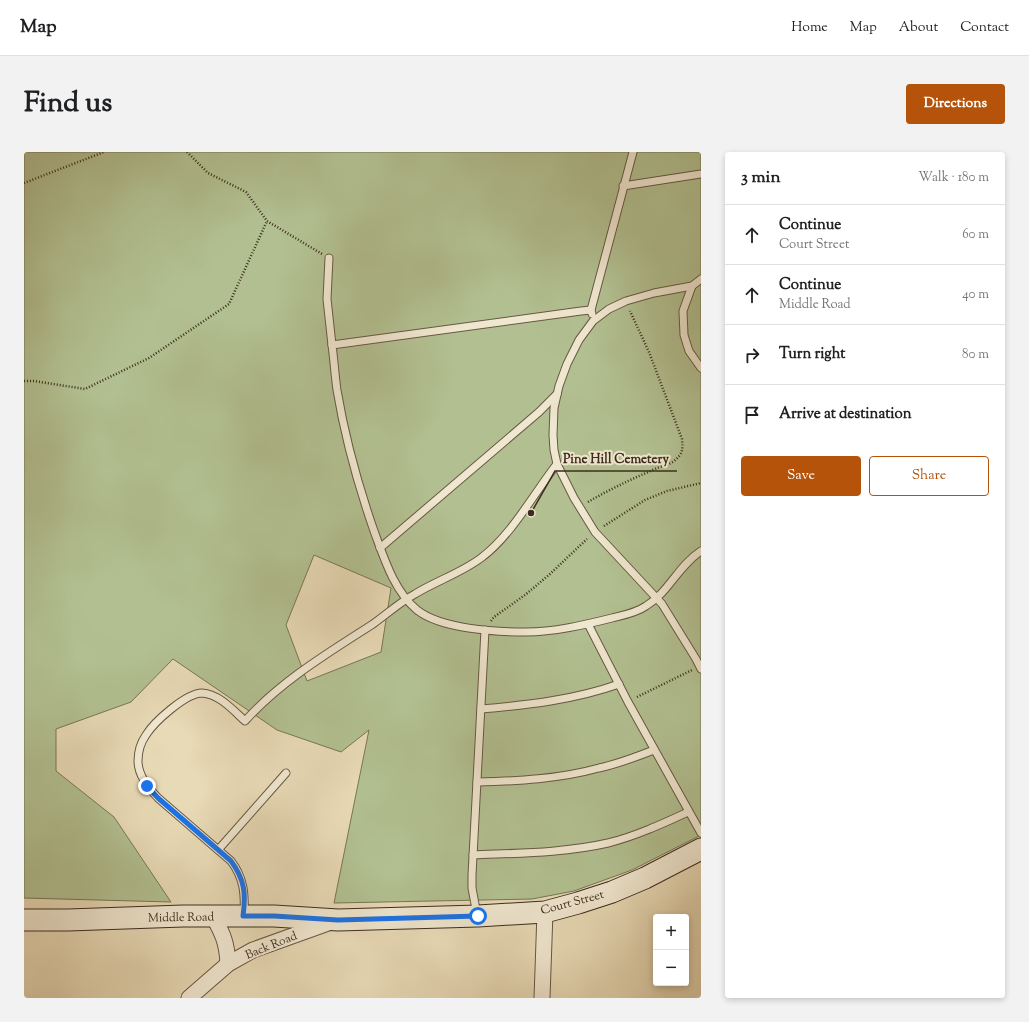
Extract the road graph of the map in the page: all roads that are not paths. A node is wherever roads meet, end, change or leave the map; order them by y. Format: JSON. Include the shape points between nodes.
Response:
{"nodes":[{"id":1,"x":633,"y":152,"type":"edge"},
{"id":2,"x":701,"y":174,"type":"edge"},
{"id":3,"x":623,"y":186,"type":"junction"},
{"id":4,"x":329,"y":258,"type":"road end"},
{"id":5,"x":701,"y":279,"type":"edge"},
{"id":6,"x":692,"y":286,"type":"junction"},
{"id":7,"x":591,"y":310,"type":"junction"},
{"id":8,"x":593,"y":321,"type":"junction"},
{"id":9,"x":332,"y":345,"type":"junction"},
{"id":10,"x":701,"y":368,"type":"edge"},
{"id":11,"x":557,"y":394,"type":"junction"},
{"id":12,"x":557,"y":464,"type":"junction"},
{"id":13,"x":380,"y":548,"type":"junction"},
{"id":14,"x":701,"y":551,"type":"edge"},
{"id":15,"x":407,"y":598,"type":"junction"},
{"id":16,"x":656,"y":598,"type":"junction"},
{"id":17,"x":588,"y":624,"type":"junction"},
{"id":18,"x":485,"y":630,"type":"junction"},
{"id":19,"x":700,"y":668,"type":"edge"},
{"id":20,"x":619,"y":684,"type":"junction"},
{"id":21,"x":481,"y":709,"type":"junction"},
{"id":22,"x":654,"y":750,"type":"junction"},
{"id":23,"x":286,"y":773,"type":"dead end"},
{"id":24,"x":477,"y":782,"type":"junction"},
{"id":25,"x":688,"y":812,"type":"junction"},
{"id":26,"x":701,"y":833,"type":"edge"},
{"id":27,"x":701,"y":849,"type":"edge"},
{"id":28,"x":218,"y":850,"type":"junction"},
{"id":29,"x":473,"y":855,"type":"junction"},
{"id":30,"x":545,"y":912,"type":"junction"},
{"id":31,"x":213,"y":916,"type":"junction"},
{"id":32,"x":243,"y":916,"type":"junction"},
{"id":33,"x":478,"y":916,"type":"junction"},
{"id":34,"x":24,"y":920,"type":"edge"},
{"id":35,"x":338,"y":920,"type":"junction"},
{"id":36,"x":228,"y":964,"type":"junction"},
{"id":37,"x":195,"y":995,"type":"edge"},
{"id":38,"x":542,"y":998,"type":"edge"}],
"edges":[{"from":1,"to":3,"type":"lane"},
{"from":2,"to":3,"type":"lane"},
{"from":3,"to":7,"type":"lane"},
{"from":4,"to":9,"type":"lane","via":[[327,299]]},
{"from":5,"to":6,"type":"lane"},
{"from":6,"to":8,"type":"lane","via":[[626,301]]},
{"from":6,"to":10,"type":"lane","via":[[683,311],[684,335],[689,352]]},
{"from":7,"to":8,"type":"lane"},
{"from":7,"to":9,"type":"lane"},
{"from":8,"to":11,"type":"lane","via":[[566,364]]},
{"from":9,"to":13,"type":"lane","via":[[337,390],[348,444]]},
{"from":11,"to":12,"type":"lane","via":[[553,435]]},
{"from":11,"to":13,"type":"lane"},
{"from":12,"to":15,"type":"lane","via":[[524,511],[482,557]]},
{"from":12,"to":16,"type":"lane","via":[[595,532]]},
{"from":13,"to":15,"type":"lane"},
{"from":14,"to":16,"type":"lane","via":[[692,556]]},
{"from":15,"to":18,"type":"lane","via":[[417,609],[435,619]]},
{"from":15,"to":28,"type":"lane","via":[[280,687],[245,721],[223,702],[200,693],[186,698],[170,709],[146,734],[138,762],[147,786]]},
{"from":16,"to":17,"type":"lane","via":[[633,613]]},
{"from":16,"to":19,"type":"lane"},
{"from":17,"to":18,"type":"lane","via":[[536,632]]},
{"from":17,"to":20,"type":"lane"},
{"from":18,"to":21,"type":"lane"},
{"from":20,"to":21,"type":"lane","via":[[546,702]]},
{"from":20,"to":22,"type":"lane"},
{"from":21,"to":24,"type":"lane"},
{"from":22,"to":24,"type":"lane","via":[[622,762],[570,774]]},
{"from":22,"to":25,"type":"lane"},
{"from":23,"to":28,"type":"lane"},
{"from":24,"to":29,"type":"lane"},
{"from":25,"to":26,"type":"lane"},
{"from":25,"to":29,"type":"lane","via":[[627,837],[595,845],[565,850]]},
{"from":27,"to":30,"type":"street","name":"Court Street","via":[[612,892]]},
{"from":28,"to":32,"type":"lane","via":[[238,870],[243,883]]},
{"from":29,"to":33,"type":"lane","via":[[472,888]]},
{"from":30,"to":33,"type":"street","name":"Court Street"},
{"from":30,"to":38,"type":"street"},
{"from":31,"to":32,"type":"street","name":"Middle Road"},
{"from":31,"to":34,"type":"street","name":"Middle Road"},
{"from":31,"to":36,"type":"street","name":"Back Road","via":[[227,946]]},
{"from":32,"to":35,"type":"street","name":"Middle Road"},
{"from":33,"to":35,"type":"street","name":"Court Street"},
{"from":35,"to":36,"type":"street","name":"Back Road","via":[[260,948]]},
{"from":36,"to":37,"type":"street","name":"Back Road"}]}
